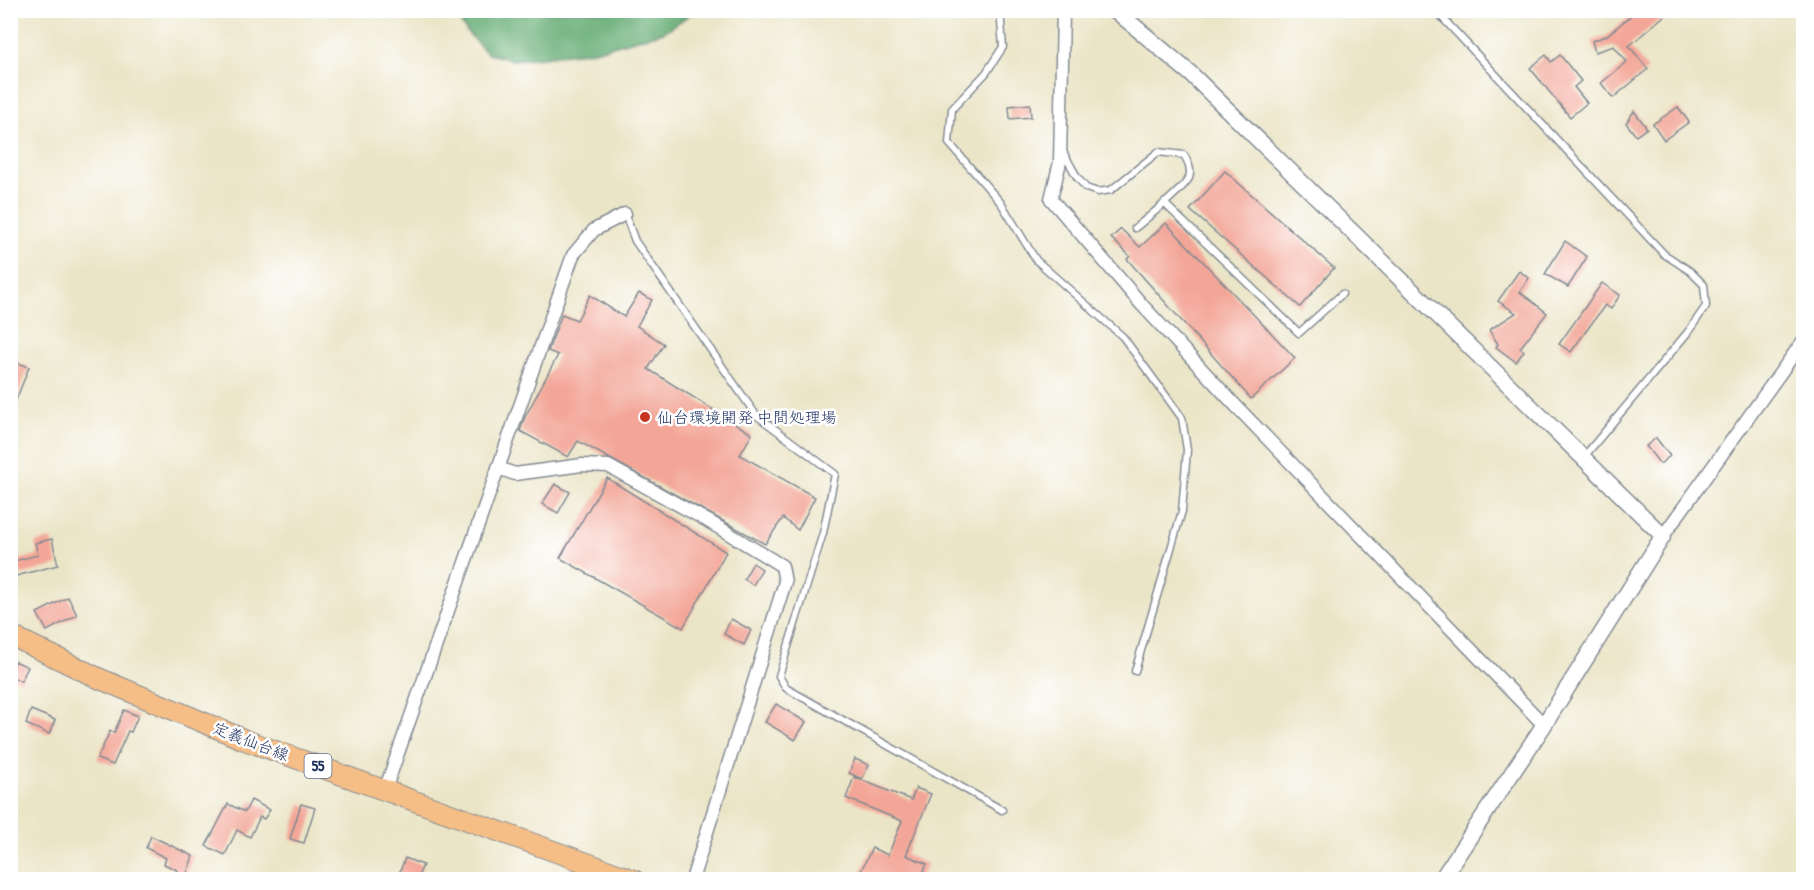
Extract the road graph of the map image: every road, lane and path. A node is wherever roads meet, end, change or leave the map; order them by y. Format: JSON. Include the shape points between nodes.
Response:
{"nodes":[{"id":1,"x":1000,"y":10,"type":"edge"},
{"id":2,"x":1063,"y":10,"type":"edge"},
{"id":3,"x":1115,"y":10,"type":"edge"},
{"id":4,"x":1435,"y":10,"type":"edge"},
{"id":5,"x":1061,"y":147,"type":"junction"},
{"id":6,"x":1164,"y":203,"type":"junction"},
{"id":7,"x":626,"y":214,"type":"joint"},
{"id":8,"x":1135,"y":228,"type":"dead end"},
{"id":9,"x":1342,"y":294,"type":"dead end"},
{"id":10,"x":1803,"y":340,"type":"edge"},
{"id":11,"x":1798,"y":357,"type":"edge"},
{"id":12,"x":1583,"y":458,"type":"junction"},
{"id":13,"x":498,"y":468,"type":"junction"},
{"id":14,"x":1663,"y":536,"type":"junction"},
{"id":15,"x":10,"y":635,"type":"edge"},
{"id":16,"x":1135,"y":671,"type":"dead end"},
{"id":17,"x":1544,"y":725,"type":"junction"},
{"id":18,"x":385,"y":790,"type":"junction"},
{"id":19,"x":1002,"y":810,"type":"dead end"},
{"id":20,"x":634,"y":879,"type":"edge"},
{"id":21,"x":692,"y":879,"type":"edge"},
{"id":22,"x":1441,"y":879,"type":"edge"}],
"edges":[{"from":1,"to":16,"type":"lane","via":[[1003,47],[986,73],[952,109],[949,143],[1001,203],[1036,260],[1123,337],[1182,418],[1187,450],[1182,511]]},
{"from":2,"to":5,"type":"street"},
{"from":3,"to":12,"type":"street","via":[[1191,74]]},
{"from":4,"to":12,"type":"lane","via":[[1664,254],[1704,285],[1706,306],[1700,315]]},
{"from":5,"to":6,"type":"lane","via":[[1086,188],[1098,192],[1111,190],[1158,152],[1184,156],[1190,164],[1189,177]]},
{"from":5,"to":17,"type":"street","via":[[1051,199],[1235,405]]},
{"from":6,"to":8,"type":"lane"},
{"from":6,"to":9,"type":"lane","via":[[1299,333]]},
{"from":7,"to":13,"type":"street","via":[[594,230],[573,255]]},
{"from":7,"to":19,"type":"lane","via":[[635,241],[756,415],[834,474],[823,533],[779,676],[786,688]]},
{"from":10,"to":11,"type":"street"},
{"from":11,"to":14,"type":"street"},
{"from":12,"to":14,"type":"street"},
{"from":13,"to":18,"type":"street"},
{"from":13,"to":21,"type":"street","via":[[515,474],[582,465],[608,466],[782,566],[786,582]]},
{"from":14,"to":17,"type":"street"},
{"from":15,"to":18,"type":"main road","name":"定義仙台線","number":"55","via":[[200,722]]},
{"from":17,"to":22,"type":"street"},
{"from":18,"to":20,"type":"main road","name":"定義仙台線","number":"55"}]}
